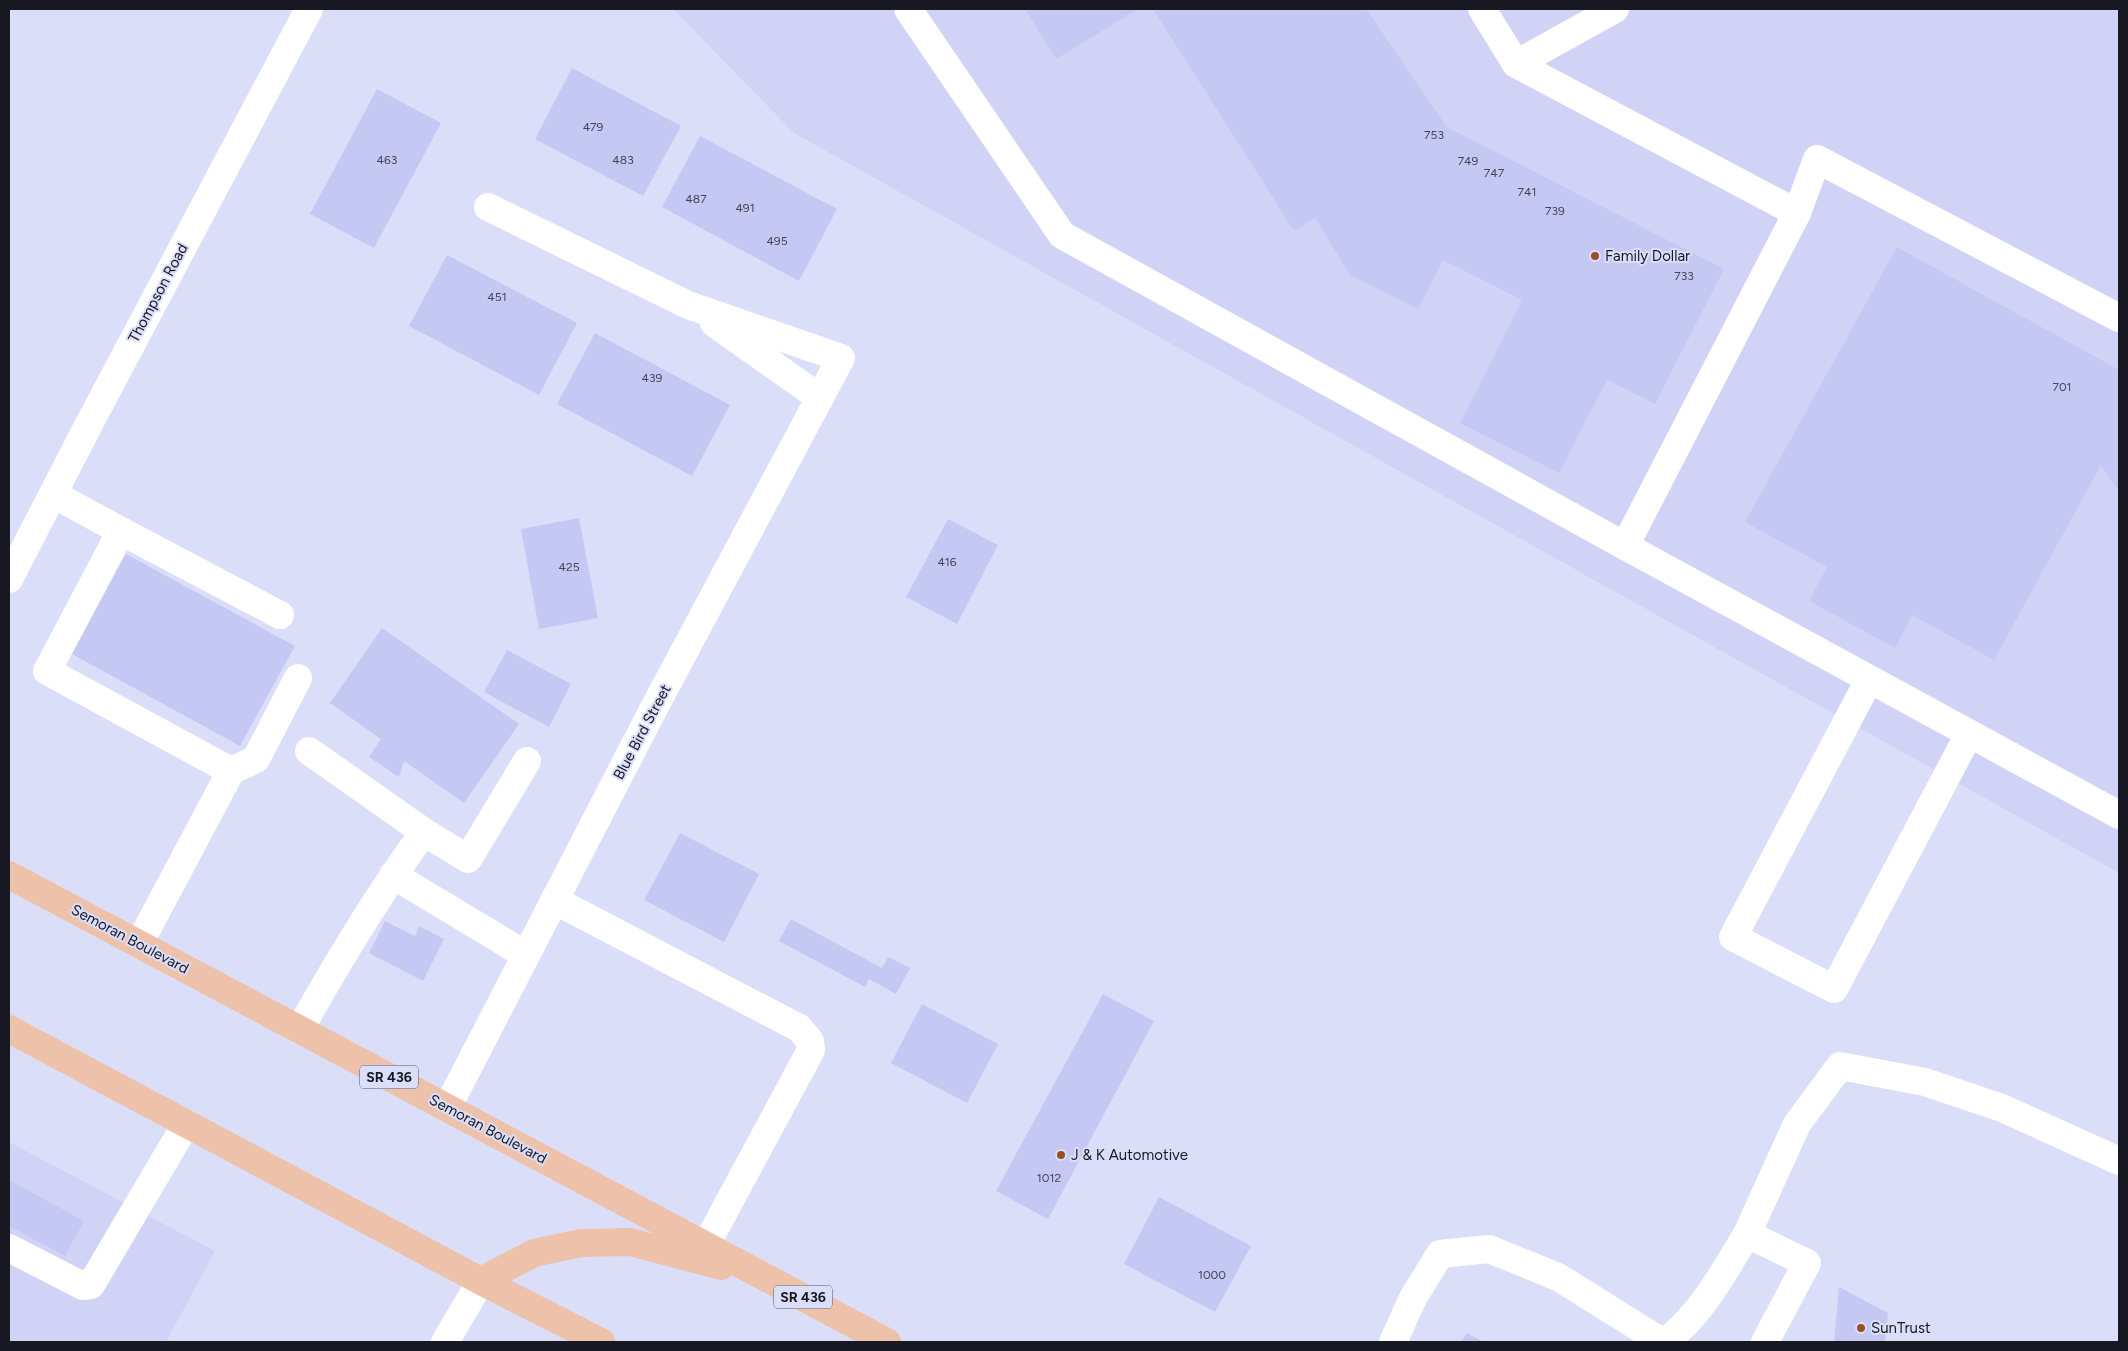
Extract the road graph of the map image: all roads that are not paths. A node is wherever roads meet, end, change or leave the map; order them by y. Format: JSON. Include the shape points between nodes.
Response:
{"nodes":[{"id":1,"x":309,"y":9,"type":"edge"},
{"id":2,"x":908,"y":9,"type":"edge"},
{"id":3,"x":1482,"y":9,"type":"edge"},
{"id":4,"x":1615,"y":9,"type":"edge"},
{"id":5,"x":1516,"y":64,"type":"junction"},
{"id":6,"x":488,"y":207,"type":"dead end"},
{"id":7,"x":1797,"y":213,"type":"junction"},
{"id":8,"x":688,"y":305,"type":"junction"},
{"id":9,"x":2119,"y":318,"type":"edge"},
{"id":10,"x":820,"y":398,"type":"junction"},
{"id":11,"x":53,"y":494,"type":"junction"},
{"id":12,"x":121,"y":531,"type":"junction"},
{"id":13,"x":1625,"y":546,"type":"junction"},
{"id":14,"x":11,"y":569,"type":"edge"},
{"id":15,"x":280,"y":615,"type":"dead end"},
{"id":16,"x":298,"y":678,"type":"dead end"},
{"id":17,"x":1870,"y":680,"type":"junction"},
{"id":18,"x":1969,"y":734,"type":"junction"},
{"id":19,"x":309,"y":751,"type":"dead end"},
{"id":20,"x":527,"y":761,"type":"dead end"},
{"id":21,"x":232,"y":771,"type":"junction"},
{"id":22,"x":2119,"y":815,"type":"edge"},
{"id":23,"x":424,"y":832,"type":"junction"},
{"id":24,"x":9,"y":874,"type":"edge"},
{"id":25,"x":393,"y":875,"type":"junction"},
{"id":26,"x":554,"y":900,"type":"junction"},
{"id":27,"x":139,"y":944,"type":"junction"},
{"id":28,"x":526,"y":955,"type":"junction"},
{"id":29,"x":9,"y":1029,"type":"edge"},
{"id":30,"x":300,"y":1030,"type":"junction"},
{"id":31,"x":447,"y":1108,"type":"junction"},
{"id":32,"x":186,"y":1124,"type":"junction"},
{"id":33,"x":2119,"y":1161,"type":"edge"},
{"id":34,"x":1747,"y":1234,"type":"junction"},
{"id":35,"x":706,"y":1245,"type":"junction"},
{"id":36,"x":9,"y":1248,"type":"edge"},
{"id":37,"x":768,"y":1279,"type":"junction"},
{"id":38,"x":481,"y":1281,"type":"junction"},
{"id":39,"x":445,"y":1342,"type":"edge"},
{"id":40,"x":601,"y":1342,"type":"edge"},
{"id":41,"x":887,"y":1342,"type":"edge"},
{"id":42,"x":1393,"y":1342,"type":"edge"},
{"id":43,"x":1663,"y":1342,"type":"edge"},
{"id":44,"x":1765,"y":1342,"type":"edge"}],
"edges":[{"from":1,"to":11,"type":"street","name":"Thompson Road"},
{"from":2,"to":13,"type":"street","via":[[1062,235]]},
{"from":3,"to":5,"type":"street"},
{"from":4,"to":5,"type":"street"},
{"from":5,"to":7,"type":"street"},
{"from":6,"to":8,"type":"street"},
{"from":7,"to":9,"type":"street","via":[[1818,158]]},
{"from":7,"to":13,"type":"street"},
{"from":8,"to":10,"type":"street"},
{"from":8,"to":10,"type":"street","name":"Blue Bird Street","via":[[841,358]]},
{"from":10,"to":26,"type":"street","name":"Blue Bird Street"},
{"from":11,"to":12,"type":"street"},
{"from":11,"to":14,"type":"street","name":"Thompson Road"},
{"from":12,"to":15,"type":"street"},
{"from":12,"to":21,"type":"street","via":[[47,671]]},
{"from":13,"to":17,"type":"street"},
{"from":16,"to":21,"type":"street","via":[[256,759]]},
{"from":17,"to":18,"type":"street"},
{"from":17,"to":18,"type":"street","via":[[1733,937],[1834,989]]},
{"from":18,"to":22,"type":"street"},
{"from":19,"to":23,"type":"street"},
{"from":20,"to":23,"type":"street","via":[[468,860]]},
{"from":21,"to":27,"type":"street"},
{"from":23,"to":25,"type":"street"},
{"from":24,"to":27,"type":"main road","name":"Semoran Boulevard","number":"SR 436"},
{"from":25,"to":28,"type":"street"},
{"from":25,"to":30,"type":"street","via":[[344,951]]},
{"from":26,"to":28,"type":"street","name":"Blue Bird Street"},
{"from":26,"to":35,"type":"street","via":[[799,1028],[810,1041],[812,1050]]},
{"from":27,"to":30,"type":"main road","name":"Semoran Boulevard","number":"SR 436"},
{"from":28,"to":31,"type":"street","name":"Blue Bird Street"},
{"from":29,"to":32,"type":"main road"},
{"from":30,"to":31,"type":"main road","name":"Semoran Boulevard","number":"SR 436"},
{"from":31,"to":35,"type":"main road","name":"Semoran Boulevard","number":"SR 436"},
{"from":32,"to":36,"type":"street","via":[[91,1285],[83,1286]]},
{"from":32,"to":38,"type":"main road"},
{"from":33,"to":34,"type":"street","via":[[2002,1108],[1934,1085],[1840,1066],[1797,1124]]},
{"from":34,"to":43,"type":"street","via":[[1700,1309],[1678,1332]]},
{"from":34,"to":44,"type":"street","via":[[1808,1263]]},
{"from":35,"to":37,"type":"main road","name":"Semoran Boulevard","number":"SR 436"},
{"from":37,"to":38,"type":"main road","via":[[630,1242],[582,1242],[534,1254]]},
{"from":37,"to":41,"type":"main road","name":"Semoran Boulevard","number":"SR 436"},
{"from":38,"to":39,"type":"street"},
{"from":38,"to":40,"type":"main road"},
{"from":42,"to":43,"type":"street","via":[[1413,1298],[1440,1254],[1489,1249],[1558,1277]]}]}
